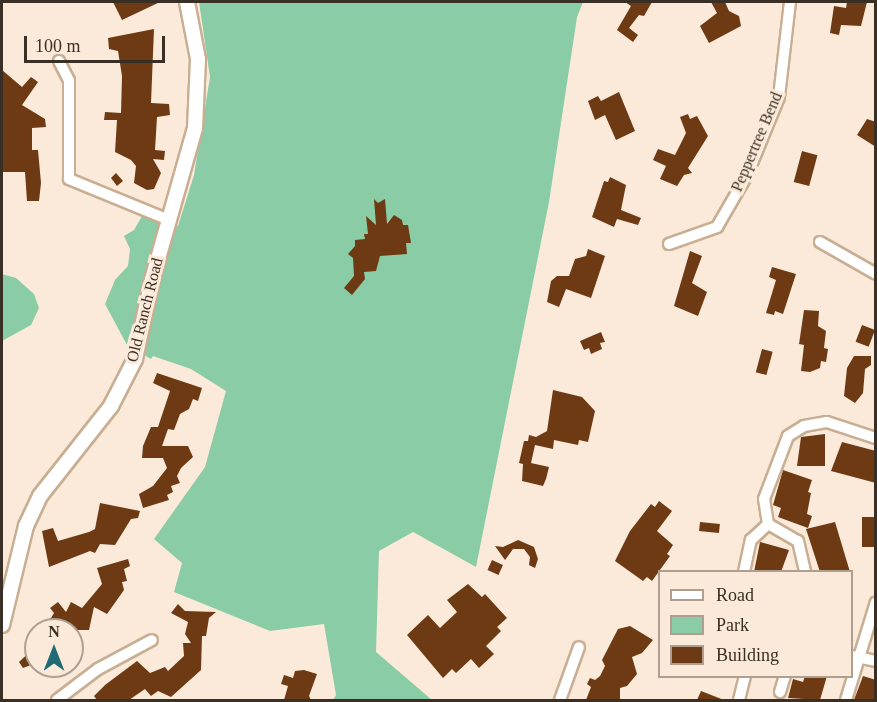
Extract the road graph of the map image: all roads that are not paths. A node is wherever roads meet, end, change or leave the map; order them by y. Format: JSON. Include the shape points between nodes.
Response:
{"nodes":[{"id":1,"x":187,"y":2,"type":"edge"},
{"id":2,"x":790,"y":2,"type":"edge"},
{"id":3,"x":59,"y":61,"type":"dead end"},
{"id":4,"x":169,"y":220,"type":"junction"},
{"id":5,"x":820,"y":242,"type":"dead end"},
{"id":6,"x":669,"y":244,"type":"dead end"},
{"id":7,"x":876,"y":274,"type":"edge"},
{"id":8,"x":876,"y":438,"type":"edge"},
{"id":9,"x":768,"y":524,"type":"junction"},
{"id":10,"x":744,"y":570,"type":"edge"},
{"id":11,"x":805,"y":570,"type":"edge"},
{"id":12,"x":876,"y":602,"type":"edge"},
{"id":13,"x":2,"y":625,"type":"edge"},
{"id":14,"x":152,"y":640,"type":"dead end"},
{"id":15,"x":579,"y":647,"type":"dead end"},
{"id":16,"x":856,"y":657,"type":"edge"},
{"id":17,"x":876,"y":661,"type":"edge"},
{"id":18,"x":744,"y":678,"type":"edge"},
{"id":19,"x":785,"y":678,"type":"edge"},
{"id":20,"x":851,"y":678,"type":"edge"},
{"id":21,"x":780,"y":692,"type":"dead end"},
{"id":22,"x":57,"y":700,"type":"edge"},
{"id":23,"x":560,"y":700,"type":"edge"},
{"id":24,"x":739,"y":700,"type":"edge"},
{"id":25,"x":846,"y":700,"type":"edge"}],
"edges":[{"from":1,"to":4,"type":"street","name":"Old Ranch Road","via":[[198,59],[199,93],[188,158]]},
{"from":2,"to":6,"type":"street","name":"Peppertree Bend","via":[[779,97],[747,175],[717,227]]},
{"from":3,"to":4,"type":"street","via":[[69,81],[69,179]]},
{"from":4,"to":13,"type":"street","name":"Old Ranch Road","via":[[135,359],[111,406],[40,496],[27,526]]},
{"from":5,"to":7,"type":"street"},
{"from":8,"to":9,"type":"street","via":[[827,422],[804,426],[788,436],[764,499]]},
{"from":9,"to":10,"type":"street","via":[[751,540]]},
{"from":9,"to":11,"type":"street","via":[[798,541]]},
{"from":12,"to":16,"type":"street"},
{"from":14,"to":22,"type":"street","via":[[98,669]]},
{"from":15,"to":23,"type":"street"},
{"from":16,"to":17,"type":"street"},
{"from":18,"to":24,"type":"street"},
{"from":19,"to":21,"type":"street"},
{"from":20,"to":25,"type":"street"}]}
